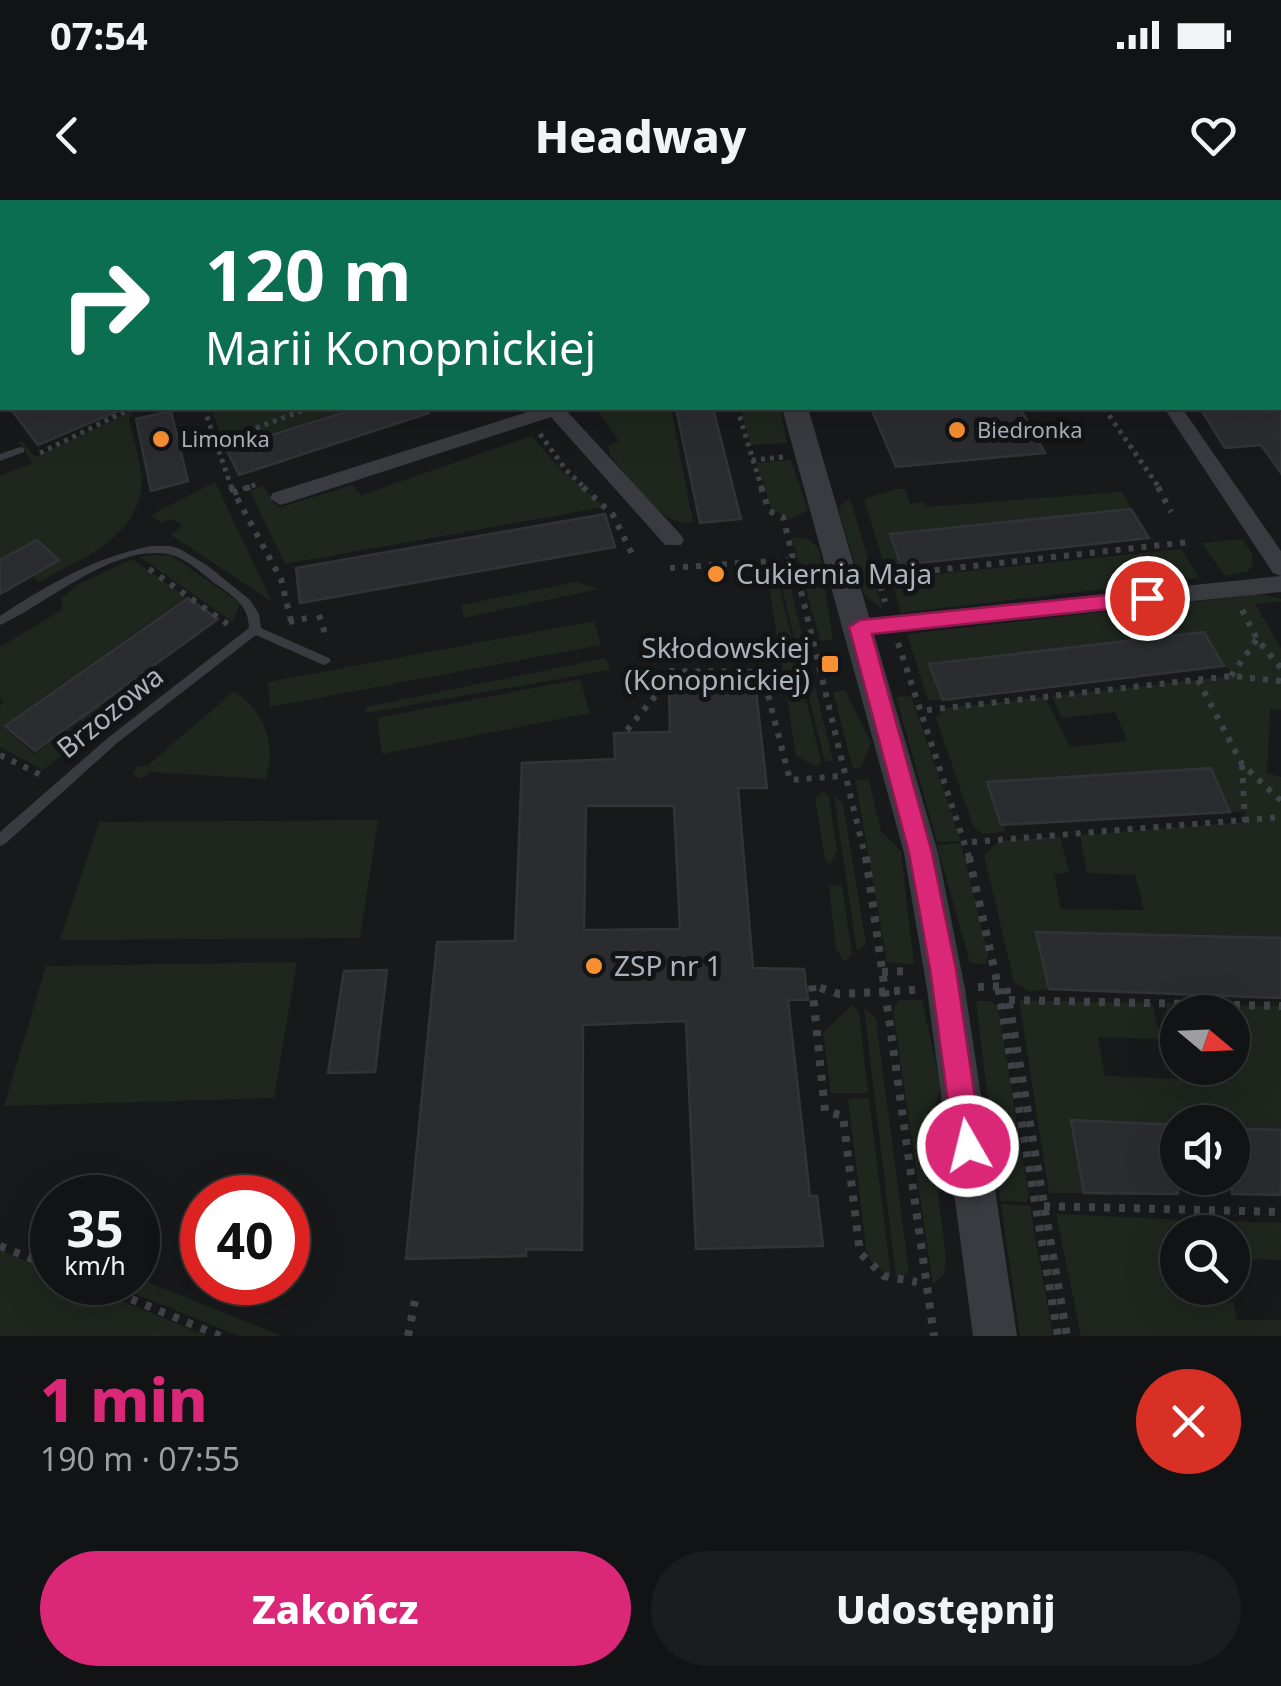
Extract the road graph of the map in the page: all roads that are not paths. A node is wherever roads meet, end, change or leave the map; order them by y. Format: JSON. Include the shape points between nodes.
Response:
{"nodes":[{"id":1,"x":549,"y":410,"type":"edge"},
{"id":2,"x":557,"y":410,"type":"edge"},
{"id":3,"x":796,"y":410,"type":"edge"},
{"id":4,"x":1174,"y":410,"type":"edge"},
{"id":5,"x":20,"y":450,"type":"dead end"},
{"id":6,"x":0,"y":458,"type":"edge"},
{"id":7,"x":280,"y":498,"type":"dead end"},
{"id":8,"x":672,"y":540,"type":"dead end"},
{"id":9,"x":1281,"y":568,"type":"edge"},
{"id":10,"x":1281,"y":584,"type":"edge"},
{"id":11,"x":0,"y":621,"type":"edge"},
{"id":12,"x":876,"y":626,"type":"junction"},
{"id":13,"x":255,"y":630,"type":"junction"},
{"id":14,"x":326,"y":661,"type":"dead end"},
{"id":15,"x":0,"y":840,"type":"edge"},
{"id":16,"x":995,"y":1336,"type":"edge"}],
"edges":[{"from":1,"to":7,"type":"street"},
{"from":2,"to":8,"type":"street"},
{"from":3,"to":12,"type":"street"},
{"from":4,"to":9,"type":"street"},
{"from":5,"to":6,"type":"lane"},
{"from":10,"to":12,"type":"street"},
{"from":11,"to":13,"type":"lane","via":[[136,549],[172,550],[252,606]]},
{"from":12,"to":16,"type":"street","via":[[932,911]]},
{"from":13,"to":14,"type":"lane"},
{"from":13,"to":15,"type":"lane","name":"Brzozowa","via":[[113,740]]}]}
